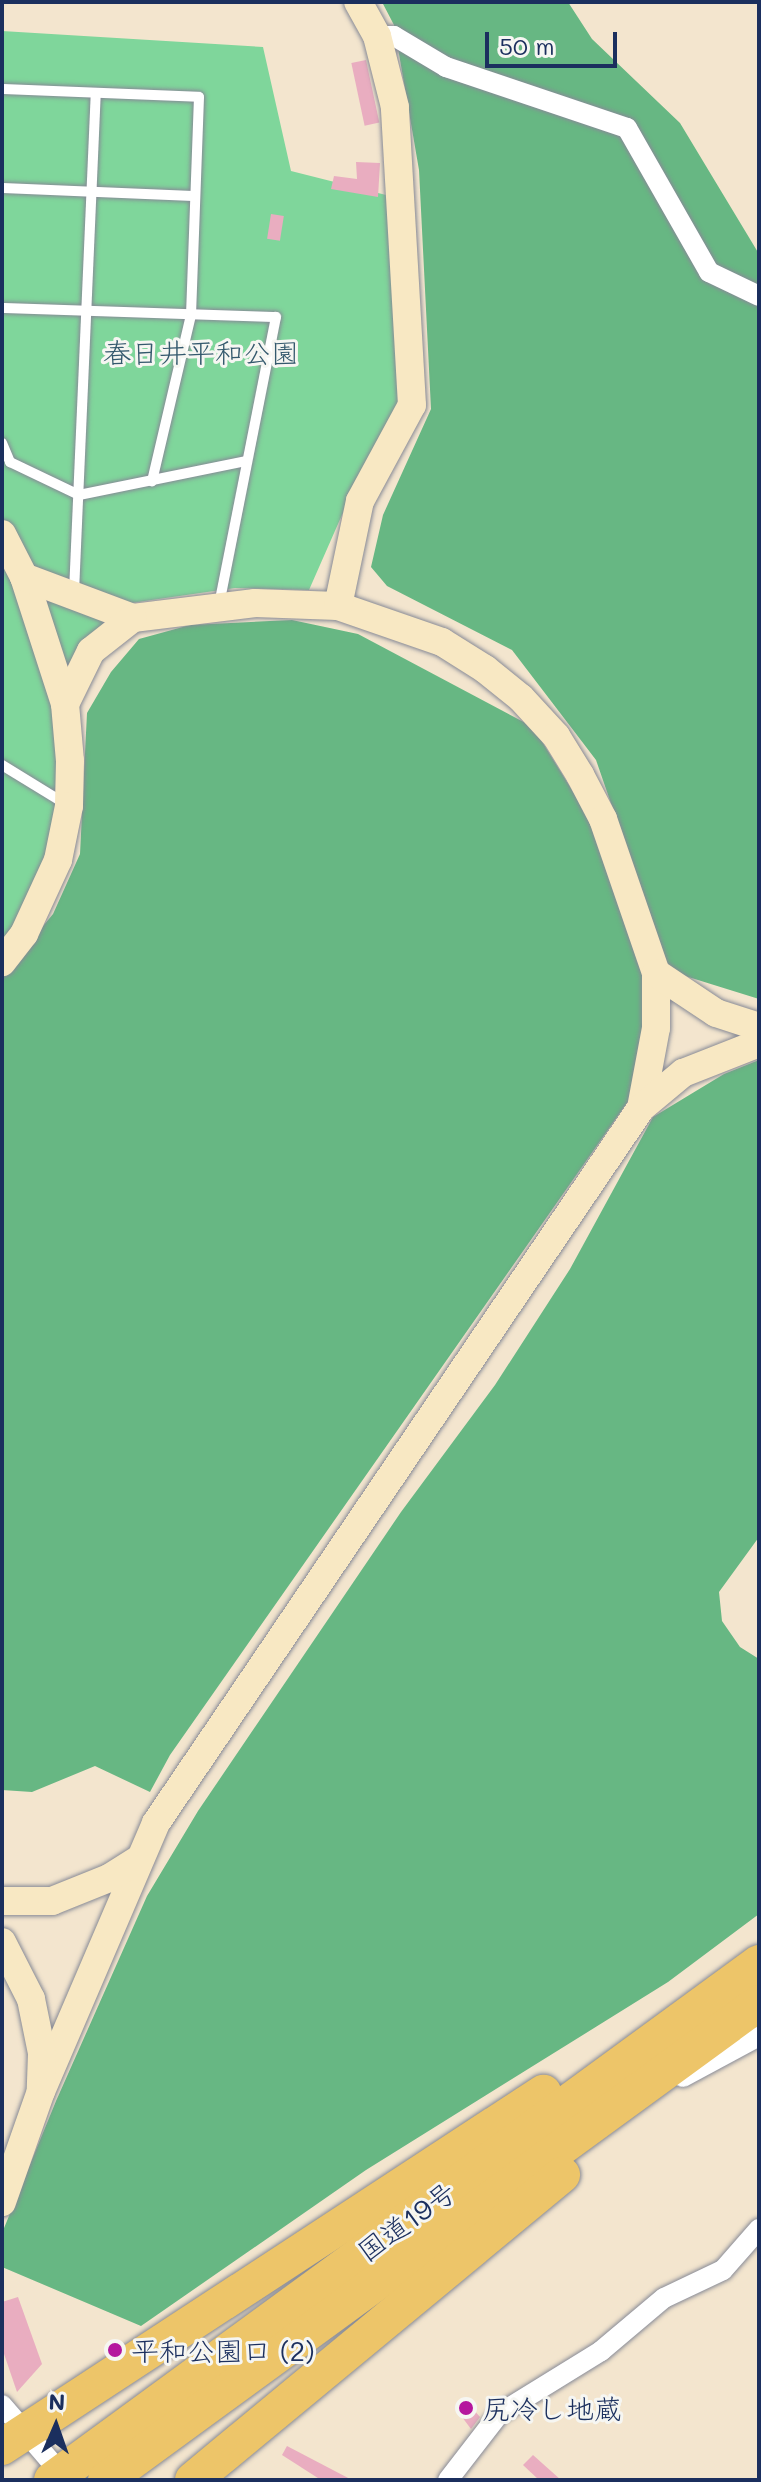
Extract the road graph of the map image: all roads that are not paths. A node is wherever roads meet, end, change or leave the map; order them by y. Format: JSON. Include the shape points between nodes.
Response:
{"nodes":[{"id":1,"x":358,"y":2,"type":"edge"},
{"id":2,"x":377,"y":36,"type":"junction"},
{"id":3,"x":2,"y":89,"type":"edge"},
{"id":4,"x":96,"y":93,"type":"junction"},
{"id":5,"x":2,"y":188,"type":"edge"},
{"id":6,"x":92,"y":192,"type":"junction"},
{"id":7,"x":194,"y":196,"type":"junction"},
{"id":8,"x":759,"y":296,"type":"edge"},
{"id":9,"x":2,"y":308,"type":"edge"},
{"id":10,"x":87,"y":311,"type":"junction"},
{"id":11,"x":191,"y":315,"type":"junction"},
{"id":12,"x":2,"y":443,"type":"edge"},
{"id":13,"x":246,"y":461,"type":"junction"},
{"id":14,"x":152,"y":481,"type":"junction"},
{"id":15,"x":79,"y":495,"type":"junction"},
{"id":16,"x":2,"y":534,"type":"edge"},
{"id":17,"x":24,"y":577,"type":"junction"},
{"id":18,"x":73,"y":598,"type":"junction"},
{"id":19,"x":218,"y":606,"type":"junction"},
{"id":20,"x":338,"y":606,"type":"junction"},
{"id":21,"x":133,"y":618,"type":"junction"},
{"id":22,"x":65,"y":704,"type":"junction"},
{"id":23,"x":2,"y":765,"type":"edge"},
{"id":24,"x":69,"y":806,"type":"junction"},
{"id":25,"x":2,"y":962,"type":"edge"},
{"id":26,"x":656,"y":973,"type":"junction"},
{"id":27,"x":759,"y":1027,"type":"edge"},
{"id":28,"x":759,"y":1043,"type":"edge"},
{"id":29,"x":641,"y":1108,"type":"junction"},
{"id":30,"x":139,"y":1859,"type":"junction"},
{"id":31,"x":2,"y":1901,"type":"edge"},
{"id":32,"x":2,"y":1942,"type":"edge"},
{"id":33,"x":759,"y":1963,"type":"edge"},
{"id":34,"x":759,"y":2003,"type":"edge"},
{"id":35,"x":694,"y":2030,"type":"junction"},
{"id":36,"x":759,"y":2036,"type":"edge"},
{"id":37,"x":683,"y":2077,"type":"junction"},
{"id":38,"x":41,"y":2091,"type":"junction"},
{"id":39,"x":2,"y":2202,"type":"edge"},
{"id":40,"x":759,"y":2229,"type":"edge"},
{"id":41,"x":9,"y":2428,"type":"edge"},
{"id":42,"x":52,"y":2472,"type":"edge"},
{"id":43,"x":106,"y":2480,"type":"edge"},
{"id":44,"x":193,"y":2480,"type":"edge"},
{"id":45,"x":448,"y":2480,"type":"edge"}],
"edges":[{"from":1,"to":2,"type":"street"},
{"from":2,"to":8,"type":"street","via":[[394,36],[446,67],[627,128],[709,272]]},
{"from":2,"to":20,"type":"street","via":[[395,107],[412,405],[360,501]]},
{"from":3,"to":4,"type":"lane"},
{"from":4,"to":6,"type":"lane"},
{"from":4,"to":7,"type":"lane","via":[[199,97]]},
{"from":5,"to":6,"type":"lane"},
{"from":6,"to":7,"type":"lane"},
{"from":6,"to":10,"type":"lane"},
{"from":7,"to":11,"type":"lane"},
{"from":9,"to":10,"type":"lane"},
{"from":10,"to":11,"type":"lane"},
{"from":10,"to":15,"type":"lane"},
{"from":11,"to":13,"type":"lane","via":[[276,317]]},
{"from":11,"to":14,"type":"lane"},
{"from":12,"to":15,"type":"lane","via":[[10,462]]},
{"from":13,"to":14,"type":"lane"},
{"from":13,"to":19,"type":"lane"},
{"from":14,"to":15,"type":"lane"},
{"from":15,"to":18,"type":"lane"},
{"from":16,"to":17,"type":"street"},
{"from":17,"to":18,"type":"street"},
{"from":17,"to":22,"type":"street"},
{"from":18,"to":21,"type":"street"},
{"from":19,"to":20,"type":"street"},
{"from":19,"to":21,"type":"street"},
{"from":20,"to":26,"type":"street","via":[[442,642],[521,698],[556,736],[603,819]]},
{"from":21,"to":22,"type":"street","via":[[91,651]]},
{"from":22,"to":24,"type":"street"},
{"from":23,"to":24,"type":"lane"},
{"from":24,"to":25,"type":"street","via":[[58,860],[44,894]]},
{"from":26,"to":27,"type":"street","via":[[716,1013]]},
{"from":26,"to":29,"type":"street","via":[[656,1028]]},
{"from":28,"to":29,"type":"street","via":[[683,1073]]},
{"from":29,"to":30,"type":"street","via":[[156,1823]]},
{"from":30,"to":31,"type":"street","via":[[109,1878],[52,1901]]},
{"from":30,"to":38,"type":"street"},
{"from":32,"to":38,"type":"street","via":[[38,2024]]},
{"from":33,"to":35,"type":"highway","name":"国道19号"},
{"from":34,"to":35,"type":"highway","name":"国道19号"},
{"from":35,"to":37,"type":"highway"},
{"from":35,"to":41,"type":"highway","via":[[654,2023]]},
{"from":35,"to":42,"type":"highway","name":"国道19号"},
{"from":35,"to":43,"type":"highway","name":"国道19号"},
{"from":36,"to":37,"type":"street"},
{"from":37,"to":44,"type":"highway"},
{"from":38,"to":39,"type":"street"},
{"from":40,"to":45,"type":"street","via":[[723,2270],[664,2298],[601,2351],[499,2414]]},
{"from":41,"to":42,"type":"street"}]}
